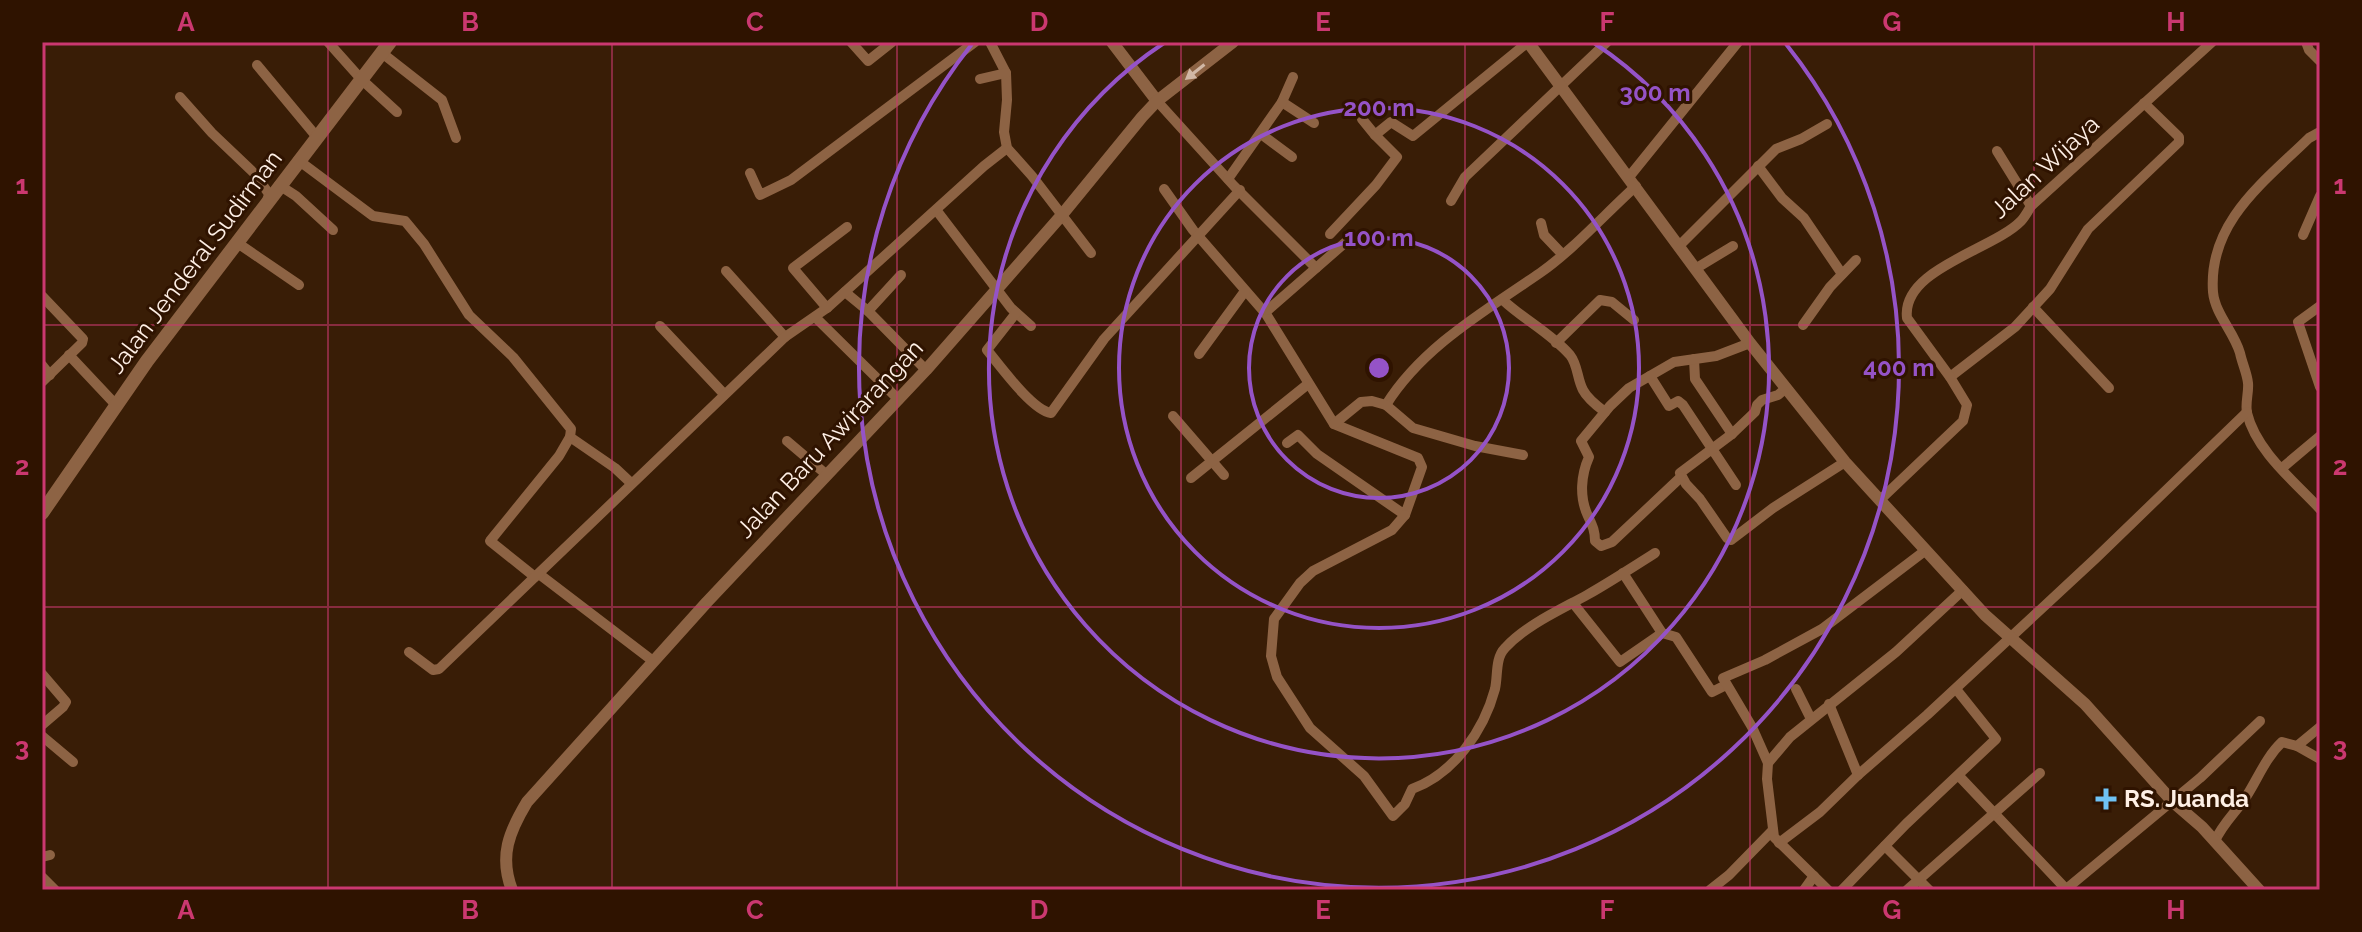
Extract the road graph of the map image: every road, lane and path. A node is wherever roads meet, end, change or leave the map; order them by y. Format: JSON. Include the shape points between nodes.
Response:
{"nodes":[{"id":1,"x":328,"y":42,"type":"edge"},
{"id":2,"x":851,"y":42,"type":"edge"},
{"id":3,"x":892,"y":42,"type":"edge"},
{"id":4,"x":975,"y":42,"type":"edge"},
{"id":5,"x":990,"y":42,"type":"edge"},
{"id":6,"x":1112,"y":42,"type":"edge"},
{"id":7,"x":1233,"y":42,"type":"edge"},
{"id":8,"x":1528,"y":42,"type":"edge"},
{"id":9,"x":1607,"y":42,"type":"edge"},
{"id":10,"x":1738,"y":42,"type":"edge"},
{"id":11,"x":2212,"y":42,"type":"edge"},
{"id":12,"x":2306,"y":42,"type":"edge"},
{"id":13,"x":385,"y":46,"type":"edge"},
{"id":14,"x":2320,"y":61,"type":"edge"},
{"id":15,"x":257,"y":65,"type":"dead end"},
{"id":16,"x":1006,"y":73,"type":"junction"},
{"id":17,"x":1293,"y":77,"type":"dead end"},
{"id":18,"x":361,"y":79,"type":"junction"},
{"id":19,"x":980,"y":79,"type":"dead end"},
{"id":20,"x":1559,"y":85,"type":"junction"},
{"id":21,"x":180,"y":97,"type":"dead end"},
{"id":22,"x":1157,"y":101,"type":"junction"},
{"id":23,"x":1282,"y":102,"type":"junction"},
{"id":24,"x":2144,"y":103,"type":"junction"},
{"id":25,"x":397,"y":112,"type":"dead end"},
{"id":26,"x":1362,"y":119,"type":"dead end"},
{"id":27,"x":1314,"y":123,"type":"dead end"},
{"id":28,"x":1827,"y":124,"type":"dead end"},
{"id":29,"x":2320,"y":132,"type":"edge"},
{"id":30,"x":1261,"y":134,"type":"junction"},
{"id":31,"x":1375,"y":135,"type":"junction"},
{"id":32,"x":316,"y":136,"type":"junction"},
{"id":33,"x":456,"y":138,"type":"dead end"},
{"id":34,"x":1007,"y":148,"type":"junction"},
{"id":35,"x":1997,"y":151,"type":"dead end"},
{"id":36,"x":1292,"y":157,"type":"dead end"},
{"id":37,"x":298,"y":160,"type":"junction"},
{"id":38,"x":1758,"y":166,"type":"junction"},
{"id":39,"x":750,"y":173,"type":"dead end"},
{"id":40,"x":1228,"y":179,"type":"junction"},
{"id":41,"x":1632,"y":182,"type":"junction"},
{"id":42,"x":279,"y":185,"type":"junction"},
{"id":43,"x":1164,"y":189,"type":"dead end"},
{"id":44,"x":1240,"y":190,"type":"junction"},
{"id":45,"x":2320,"y":196,"type":"edge"},
{"id":46,"x":267,"y":201,"type":"junction"},
{"id":47,"x":1451,"y":201,"type":"dead end"},
{"id":48,"x":2031,"y":206,"type":"junction"},
{"id":49,"x":937,"y":211,"type":"junction"},
{"id":50,"x":1061,"y":216,"type":"junction"},
{"id":51,"x":1541,"y":223,"type":"dead end"},
{"id":52,"x":847,"y":227,"type":"dead end"},
{"id":53,"x":333,"y":230,"type":"dead end"},
{"id":54,"x":1201,"y":234,"type":"junction"},
{"id":55,"x":1330,"y":234,"type":"dead end"},
{"id":56,"x":2303,"y":235,"type":"dead end"},
{"id":57,"x":1347,"y":241,"type":"dead end"},
{"id":58,"x":236,"y":242,"type":"junction"},
{"id":59,"x":1680,"y":245,"type":"junction"},
{"id":60,"x":1733,"y":246,"type":"dead end"},
{"id":61,"x":1091,"y":253,"type":"dead end"},
{"id":62,"x":1562,"y":254,"type":"junction"},
{"id":63,"x":1856,"y":260,"type":"dead end"},
{"id":64,"x":1316,"y":268,"type":"junction"},
{"id":65,"x":1695,"y":269,"type":"junction"},
{"id":66,"x":726,"y":271,"type":"dead end"},
{"id":67,"x":1842,"y":274,"type":"junction"},
{"id":68,"x":901,"y":275,"type":"dead end"},
{"id":69,"x":299,"y":285,"type":"dead end"},
{"id":70,"x":998,"y":289,"type":"junction"},
{"id":71,"x":1245,"y":291,"type":"junction"},
{"id":72,"x":845,"y":292,"type":"junction"},
{"id":73,"x":42,"y":296,"type":"edge"},
{"id":74,"x":1503,"y":300,"type":"junction"},
{"id":75,"x":2320,"y":306,"type":"edge"},
{"id":76,"x":2033,"y":307,"type":"junction"},
{"id":77,"x":827,"y":308,"type":"junction"},
{"id":78,"x":1268,"y":310,"type":"dead end"},
{"id":79,"x":868,"y":311,"type":"junction"},
{"id":80,"x":1016,"y":313,"type":"junction"},
{"id":81,"x":815,"y":317,"type":"junction"},
{"id":82,"x":1634,"y":320,"type":"dead end"},
{"id":83,"x":1803,"y":325,"type":"dead end"},
{"id":84,"x":660,"y":326,"type":"dead end"},
{"id":85,"x":1031,"y":326,"type":"dead end"},
{"id":86,"x":785,"y":337,"type":"junction"},
{"id":87,"x":1556,"y":343,"type":"junction"},
{"id":88,"x":1750,"y":343,"type":"junction"},
{"id":89,"x":1199,"y":354,"type":"dead end"},
{"id":90,"x":69,"y":355,"type":"junction"},
{"id":91,"x":1694,"y":359,"type":"junction"},
{"id":92,"x":42,"y":365,"type":"edge"},
{"id":93,"x":926,"y":370,"type":"junction"},
{"id":94,"x":1650,"y":376,"type":"junction"},
{"id":95,"x":1950,"y":377,"type":"junction"},
{"id":96,"x":46,"y":378,"type":"edge"},
{"id":97,"x":1308,"y":384,"type":"junction"},
{"id":98,"x":2320,"y":387,"type":"edge"},
{"id":99,"x":2109,"y":388,"type":"dead end"},
{"id":100,"x":1785,"y":389,"type":"junction"},
{"id":101,"x":724,"y":394,"type":"junction"},
{"id":102,"x":898,"y":399,"type":"junction"},
{"id":103,"x":116,"y":405,"type":"junction"},
{"id":104,"x":1386,"y":405,"type":"junction"},
{"id":105,"x":1605,"y":412,"type":"junction"},
{"id":106,"x":2247,"y":412,"type":"junction"},
{"id":107,"x":1173,"y":416,"type":"dead end"},
{"id":108,"x":1337,"y":422,"type":"junction"},
{"id":109,"x":1732,"y":434,"type":"junction"},
{"id":110,"x":2320,"y":436,"type":"edge"},
{"id":111,"x":570,"y":437,"type":"junction"},
{"id":112,"x":787,"y":441,"type":"dead end"},
{"id":113,"x":1287,"y":443,"type":"dead end"},
{"id":114,"x":1711,"y":449,"type":"junction"},
{"id":115,"x":1523,"y":455,"type":"dead end"},
{"id":116,"x":1213,"y":461,"type":"junction"},
{"id":117,"x":1845,"y":462,"type":"junction"},
{"id":118,"x":2282,"y":468,"type":"junction"},
{"id":119,"x":827,"y":475,"type":"junction"},
{"id":120,"x":1224,"y":475,"type":"dead end"},
{"id":121,"x":1681,"y":477,"type":"junction"},
{"id":122,"x":1191,"y":478,"type":"dead end"},
{"id":123,"x":631,"y":483,"type":"junction"},
{"id":124,"x":1736,"y":485,"type":"dead end"},
{"id":125,"x":1881,"y":499,"type":"junction"},
{"id":126,"x":2320,"y":509,"type":"edge"},
{"id":127,"x":42,"y":513,"type":"edge"},
{"id":128,"x":1405,"y":515,"type":"junction"},
{"id":129,"x":1926,"y":550,"type":"junction"},
{"id":130,"x":1655,"y":553,"type":"dead end"},
{"id":131,"x":1623,"y":573,"type":"junction"},
{"id":132,"x":537,"y":576,"type":"junction"},
{"id":133,"x":1963,"y":590,"type":"junction"},
{"id":134,"x":1573,"y":603,"type":"junction"},
{"id":135,"x":1662,"y":633,"type":"junction"},
{"id":136,"x":2010,"y":638,"type":"junction"},
{"id":137,"x":409,"y":652,"type":"dead end"},
{"id":138,"x":653,"y":661,"type":"junction"},
{"id":139,"x":42,"y":674,"type":"edge"},
{"id":140,"x":1726,"y":685,"type":"junction"},
{"id":141,"x":1796,"y":689,"type":"dead end"},
{"id":142,"x":1956,"y":689,"type":"junction"},
{"id":143,"x":1829,"y":704,"type":"junction"},
{"id":144,"x":1811,"y":719,"type":"junction"},
{"id":145,"x":2260,"y":721,"type":"dead end"},
{"id":146,"x":42,"y":725,"type":"edge"},
{"id":147,"x":2320,"y":727,"type":"edge"},
{"id":148,"x":42,"y":736,"type":"edge"},
{"id":149,"x":2297,"y":746,"type":"junction"},
{"id":150,"x":2320,"y":759,"type":"edge"},
{"id":151,"x":73,"y":762,"type":"dead end"},
{"id":152,"x":1768,"y":763,"type":"junction"},
{"id":153,"x":2040,"y":773,"type":"dead end"},
{"id":154,"x":1858,"y":775,"type":"junction"},
{"id":155,"x":1959,"y":776,"type":"junction"},
{"id":156,"x":2173,"y":802,"type":"junction"},
{"id":157,"x":1993,"y":812,"type":"junction"},
{"id":158,"x":1773,"y":830,"type":"junction"},
{"id":159,"x":2215,"y":841,"type":"junction"},
{"id":160,"x":1779,"y":843,"type":"junction"},
{"id":161,"x":1885,"y":846,"type":"junction"},
{"id":162,"x":1814,"y":876,"type":"junction"},
{"id":163,"x":42,"y":877,"type":"edge"},
{"id":164,"x":1918,"y":879,"type":"junction"},
{"id":165,"x":55,"y":890,"type":"edge"},
{"id":166,"x":512,"y":890,"type":"edge"},
{"id":167,"x":1710,"y":890,"type":"edge"},
{"id":168,"x":1804,"y":890,"type":"edge"},
{"id":169,"x":1828,"y":890,"type":"edge"},
{"id":170,"x":1842,"y":890,"type":"edge"},
{"id":171,"x":1907,"y":890,"type":"edge"},
{"id":172,"x":1929,"y":890,"type":"edge"},
{"id":173,"x":2066,"y":890,"type":"edge"},
{"id":174,"x":2259,"y":890,"type":"edge"}],
"edges":[{"from":1,"to":18,"type":"street"},
{"from":2,"to":3,"type":"street","via":[[868,61]]},
{"from":4,"to":39,"type":"street","via":[[791,180],[760,195]]},
{"from":5,"to":16,"type":"street"},
{"from":6,"to":22,"type":"street"},
{"from":7,"to":22,"type":"street","name":"Jalan Baru Awirarangan","one_way":true},
{"from":8,"to":20,"type":"street"},
{"from":8,"to":31,"type":"street","via":[[1413,136],[1391,122]]},
{"from":9,"to":20,"type":"street"},
{"from":10,"to":41,"type":"street"},
{"from":11,"to":24,"type":"street","name":"Jalan Wijaya"},
{"from":12,"to":14,"type":"street"},
{"from":13,"to":18,"type":"main road","name":"Jalan Jenderal Sudirman"},
{"from":13,"to":33,"type":"street","via":[[442,100]]},
{"from":15,"to":32,"type":"street"},
{"from":16,"to":19,"type":"street"},
{"from":16,"to":34,"type":"street"},
{"from":17,"to":23,"type":"street"},
{"from":18,"to":25,"type":"street"},
{"from":18,"to":32,"type":"main road","name":"Jalan Jenderal Sudirman"},
{"from":20,"to":41,"type":"street"},
{"from":20,"to":47,"type":"street","via":[[1465,177]]},
{"from":21,"to":46,"type":"street","via":[[255,174],[269,194]]},
{"from":22,"to":40,"type":"street"},
{"from":22,"to":50,"type":"street","name":"Jalan Baru Awirarangan"},
{"from":23,"to":27,"type":"street"},
{"from":23,"to":30,"type":"street"},
{"from":24,"to":48,"type":"street","name":"Jalan Wijaya"},
{"from":24,"to":76,"type":"street","via":[[2179,142],[2088,229]]},
{"from":26,"to":31,"type":"street"},
{"from":28,"to":38,"type":"street","via":[[1776,149]]},
{"from":29,"to":106,"type":"street","via":[[2230,218],[2221,239],[2213,294],[2238,348],[2248,383]]},
{"from":30,"to":36,"type":"street"},
{"from":30,"to":40,"type":"street"},
{"from":31,"to":55,"type":"street","via":[[1397,157]]},
{"from":32,"to":37,"type":"main road","name":"Jalan Jenderal Sudirman"},
{"from":34,"to":49,"type":"street"},
{"from":34,"to":50,"type":"street"},
{"from":35,"to":48,"type":"street"},
{"from":37,"to":42,"type":"main road","name":"Jalan Jenderal Sudirman"},
{"from":37,"to":111,"type":"street","via":[[373,216],[405,221],[469,315],[549,399],[571,429]]},
{"from":38,"to":59,"type":"street"},
{"from":38,"to":67,"type":"street","via":[[1804,218]]},
{"from":40,"to":44,"type":"street"},
{"from":41,"to":59,"type":"street"},
{"from":41,"to":62,"type":"street"},
{"from":42,"to":46,"type":"main road","name":"Jalan Jenderal Sudirman"},
{"from":42,"to":53,"type":"street"},
{"from":43,"to":54,"type":"street"},
{"from":44,"to":54,"type":"street"},
{"from":44,"to":64,"type":"street"},
{"from":45,"to":56,"type":"street"},
{"from":46,"to":58,"type":"main road","name":"Jalan Jenderal Sudirman"},
{"from":48,"to":95,"type":"street","name":"Jalan Wijaya","via":[[2020,221],[1934,274],[1908,297],[1907,318]]},
{"from":49,"to":70,"type":"street"},
{"from":49,"to":72,"type":"street"},
{"from":50,"to":61,"type":"street"},
{"from":50,"to":70,"type":"street","name":"Jalan Baru Awirarangan"},
{"from":51,"to":62,"type":"street","via":[[1544,235]]},
{"from":52,"to":77,"type":"street","via":[[793,268]]},
{"from":54,"to":71,"type":"street"},
{"from":54,"to":80,"type":"street","via":[[1104,339],[1051,413],[1010,379],[987,350]]},
{"from":57,"to":64,"type":"street"},
{"from":58,"to":69,"type":"street"},
{"from":58,"to":103,"type":"main road","name":"Jalan Jenderal Sudirman"},
{"from":59,"to":65,"type":"street"},
{"from":60,"to":65,"type":"street"},
{"from":62,"to":74,"type":"street"},
{"from":63,"to":67,"type":"street"},
{"from":64,"to":78,"type":"street"},
{"from":65,"to":88,"type":"street"},
{"from":66,"to":86,"type":"street"},
{"from":67,"to":83,"type":"street"},
{"from":68,"to":79,"type":"street"},
{"from":70,"to":80,"type":"street"},
{"from":70,"to":93,"type":"street","name":"Jalan Baru Awirarangan"},
{"from":71,"to":89,"type":"street"},
{"from":71,"to":97,"type":"street","via":[[1291,350]]},
{"from":72,"to":77,"type":"street"},
{"from":72,"to":79,"type":"street"},
{"from":73,"to":90,"type":"street","via":[[81,334],[82,343]]},
{"from":74,"to":87,"type":"street"},
{"from":74,"to":104,"type":"street","via":[[1439,345],[1398,385]]},
{"from":75,"to":98,"type":"street","via":[[2298,322]]},
{"from":76,"to":95,"type":"street"},
{"from":76,"to":99,"type":"street"},
{"from":77,"to":81,"type":"street"},
{"from":79,"to":93,"type":"street"},
{"from":80,"to":85,"type":"street"},
{"from":81,"to":86,"type":"street"},
{"from":81,"to":102,"type":"street"},
{"from":82,"to":87,"type":"street","via":[[1607,299],[1600,300]]},
{"from":84,"to":101,"type":"street"},
{"from":86,"to":101,"type":"street"},
{"from":87,"to":105,"type":"street","via":[[1569,354],[1583,391]]},
{"from":88,"to":91,"type":"street"},
{"from":88,"to":100,"type":"street"},
{"from":90,"to":96,"type":"street"},
{"from":90,"to":103,"type":"street"},
{"from":91,"to":94,"type":"street","via":[[1674,362]]},
{"from":91,"to":109,"type":"street","via":[[1695,379]]},
{"from":92,"to":96,"type":"street"},
{"from":93,"to":102,"type":"street","name":"Jalan Baru Awirarangan"},
{"from":94,"to":105,"type":"street"},
{"from":94,"to":114,"type":"street","via":[[1669,406],[1678,401],[1683,405]]},
{"from":95,"to":125,"type":"street","name":"Jalan Wijaya","via":[[1967,405],[1963,421]]},
{"from":97,"to":108,"type":"street"},
{"from":97,"to":116,"type":"street"},
{"from":100,"to":109,"type":"street","via":[[1762,400]]},
{"from":100,"to":117,"type":"street"},
{"from":101,"to":123,"type":"street"},
{"from":102,"to":119,"type":"street","name":"Jalan Baru Awirarangan"},
{"from":103,"to":127,"type":"main road","name":"Jalan Jenderal Sudirman"},
{"from":104,"to":108,"type":"street","via":[[1361,402]]},
{"from":104,"to":115,"type":"street","via":[[1413,428]]},
{"from":105,"to":121,"type":"street","via":[[1581,441],[1589,457],[1583,500],[1595,541],[1601,546],[1612,542]]},
{"from":106,"to":118,"type":"street","via":[[2268,454]]},
{"from":106,"to":136,"type":"street"},
{"from":107,"to":116,"type":"street"},
{"from":108,"to":128,"type":"street","via":[[1421,462]]},
{"from":109,"to":114,"type":"street"},
{"from":110,"to":118,"type":"street"},
{"from":111,"to":123,"type":"street"},
{"from":111,"to":132,"type":"street","via":[[490,541]]},
{"from":112,"to":119,"type":"street"},
{"from":113,"to":128,"type":"street","via":[[1300,437]]},
{"from":114,"to":121,"type":"street"},
{"from":114,"to":124,"type":"street"},
{"from":116,"to":120,"type":"street"},
{"from":116,"to":122,"type":"street"},
{"from":117,"to":121,"type":"street","via":[[1731,540]]},
{"from":117,"to":125,"type":"street"},
{"from":118,"to":126,"type":"street"},
{"from":119,"to":138,"type":"street","name":"Jalan Baru Awirarangan"},
{"from":123,"to":132,"type":"street"},
{"from":125,"to":129,"type":"street"},
{"from":128,"to":134,"type":"street","via":[[1392,530],[1300,583],[1274,619],[1271,656],[1277,677],[1310,728],[1364,776],[1392,816],[1412,789],[1426,784],[1474,738],[1506,646]]},
{"from":129,"to":133,"type":"street"},
{"from":129,"to":140,"type":"street","via":[[1822,629],[1723,678]]},
{"from":130,"to":131,"type":"street"},
{"from":131,"to":134,"type":"street"},
{"from":131,"to":135,"type":"street"},
{"from":132,"to":137,"type":"street","via":[[439,669]]},
{"from":132,"to":138,"type":"street"},
{"from":133,"to":136,"type":"street"},
{"from":133,"to":143,"type":"street"},
{"from":134,"to":135,"type":"street","via":[[1620,662]]},
{"from":135,"to":140,"type":"street","via":[[1676,637],[1712,692]]},
{"from":136,"to":142,"type":"street"},
{"from":136,"to":156,"type":"street","via":[[2085,704]]},
{"from":138,"to":166,"type":"street","name":"Jalan Baru Awirarangan","via":[[527,802],[505,848]]},
{"from":139,"to":146,"type":"street","via":[[66,702]]},
{"from":140,"to":152,"type":"street"},
{"from":141,"to":144,"type":"street"},
{"from":142,"to":154,"type":"street"},
{"from":142,"to":155,"type":"street","via":[[1996,739]]},
{"from":143,"to":144,"type":"street"},
{"from":143,"to":154,"type":"street"},
{"from":144,"to":152,"type":"street"},
{"from":145,"to":156,"type":"street"},
{"from":147,"to":149,"type":"street"},
{"from":148,"to":151,"type":"street"},
{"from":149,"to":150,"type":"street"},
{"from":149,"to":159,"type":"street","via":[[2282,742],[2274,750]]},
{"from":152,"to":158,"type":"street"},
{"from":153,"to":157,"type":"street"},
{"from":154,"to":160,"type":"street"},
{"from":155,"to":157,"type":"street"},
{"from":155,"to":161,"type":"street"},
{"from":156,"to":159,"type":"street"},
{"from":156,"to":173,"type":"street"},
{"from":157,"to":164,"type":"street"},
{"from":157,"to":173,"type":"street"},
{"from":158,"to":160,"type":"street"},
{"from":158,"to":167,"type":"street"},
{"from":159,"to":174,"type":"street"},
{"from":160,"to":162,"type":"street"},
{"from":161,"to":164,"type":"street"},
{"from":161,"to":170,"type":"street"},
{"from":162,"to":168,"type":"street"},
{"from":162,"to":169,"type":"street"},
{"from":163,"to":165,"type":"street"},
{"from":164,"to":171,"type":"street"},
{"from":164,"to":172,"type":"street"}]}
